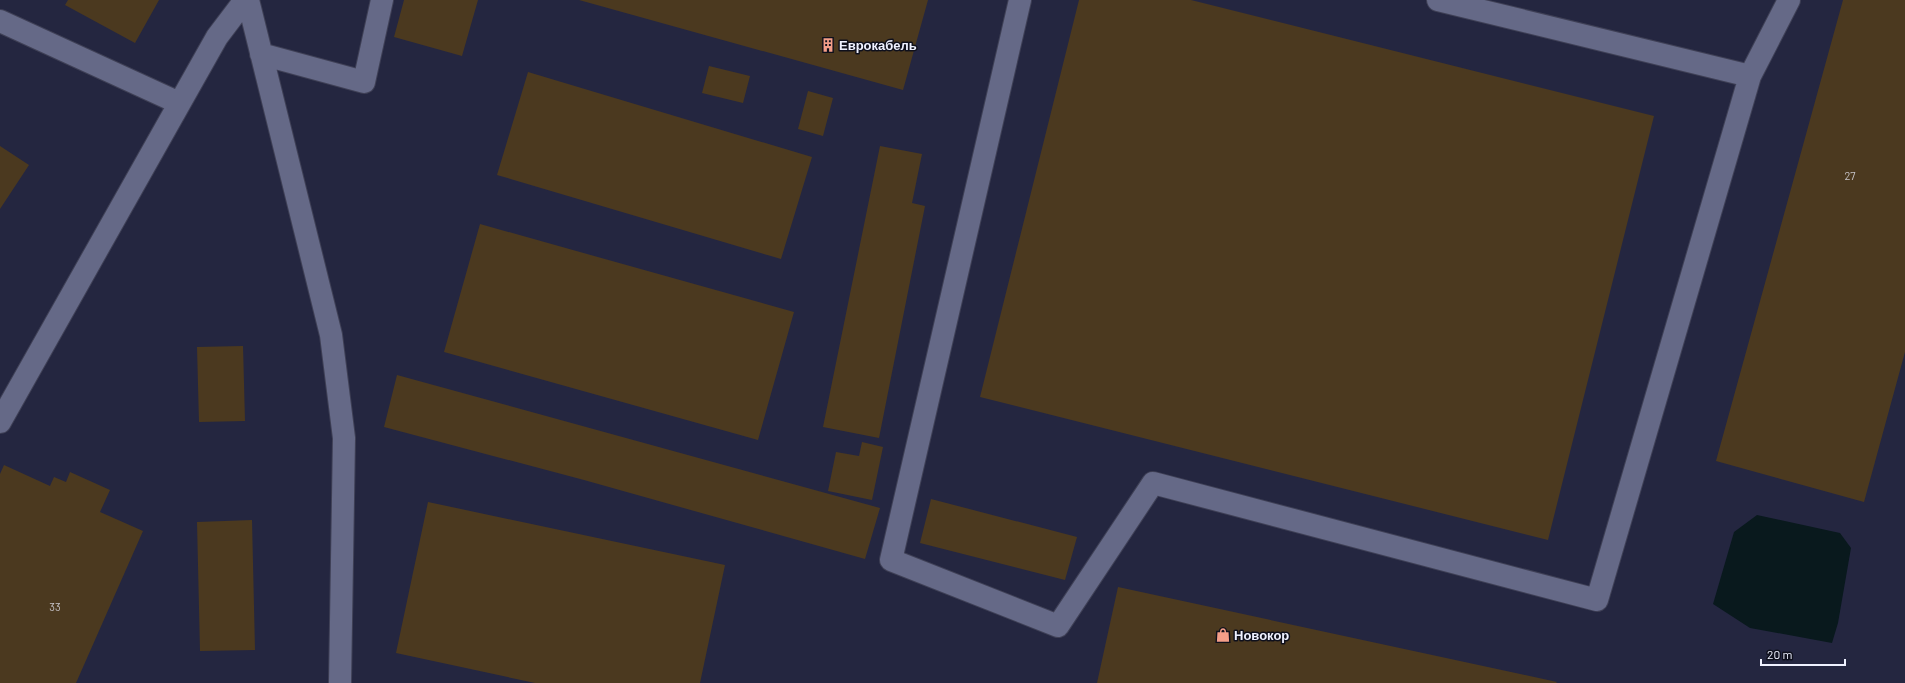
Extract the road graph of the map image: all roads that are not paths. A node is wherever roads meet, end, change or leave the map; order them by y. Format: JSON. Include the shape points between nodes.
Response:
{"nodes":[{"id":1,"x":246,"y":0,"type":"edge"},
{"id":2,"x":382,"y":0,"type":"edge"},
{"id":3,"x":1020,"y":0,"type":"edge"},
{"id":4,"x":1438,"y":0,"type":"edge"},
{"id":5,"x":1789,"y":0,"type":"edge"},
{"id":6,"x":0,"y":21,"type":"edge"},
{"id":7,"x":261,"y":54,"type":"junction"},
{"id":8,"x":1750,"y":76,"type":"junction"},
{"id":9,"x":179,"y":103,"type":"junction"},
{"id":10,"x":0,"y":422,"type":"edge"},
{"id":11,"x":340,"y":683,"type":"edge"}],
"edges":[{"from":1,"to":7,"type":"street"},
{"from":1,"to":9,"type":"street","via":[[217,37]]},
{"from":2,"to":7,"type":"street","via":[[364,82]]},
{"from":3,"to":8,"type":"street","via":[[891,560],[1058,626],[1153,483],[1597,600]]},
{"from":4,"to":8,"type":"street"},
{"from":5,"to":8,"type":"street"},
{"from":6,"to":9,"type":"street"},
{"from":7,"to":11,"type":"street","via":[[332,335],[344,438]]},
{"from":9,"to":10,"type":"street"}]}
